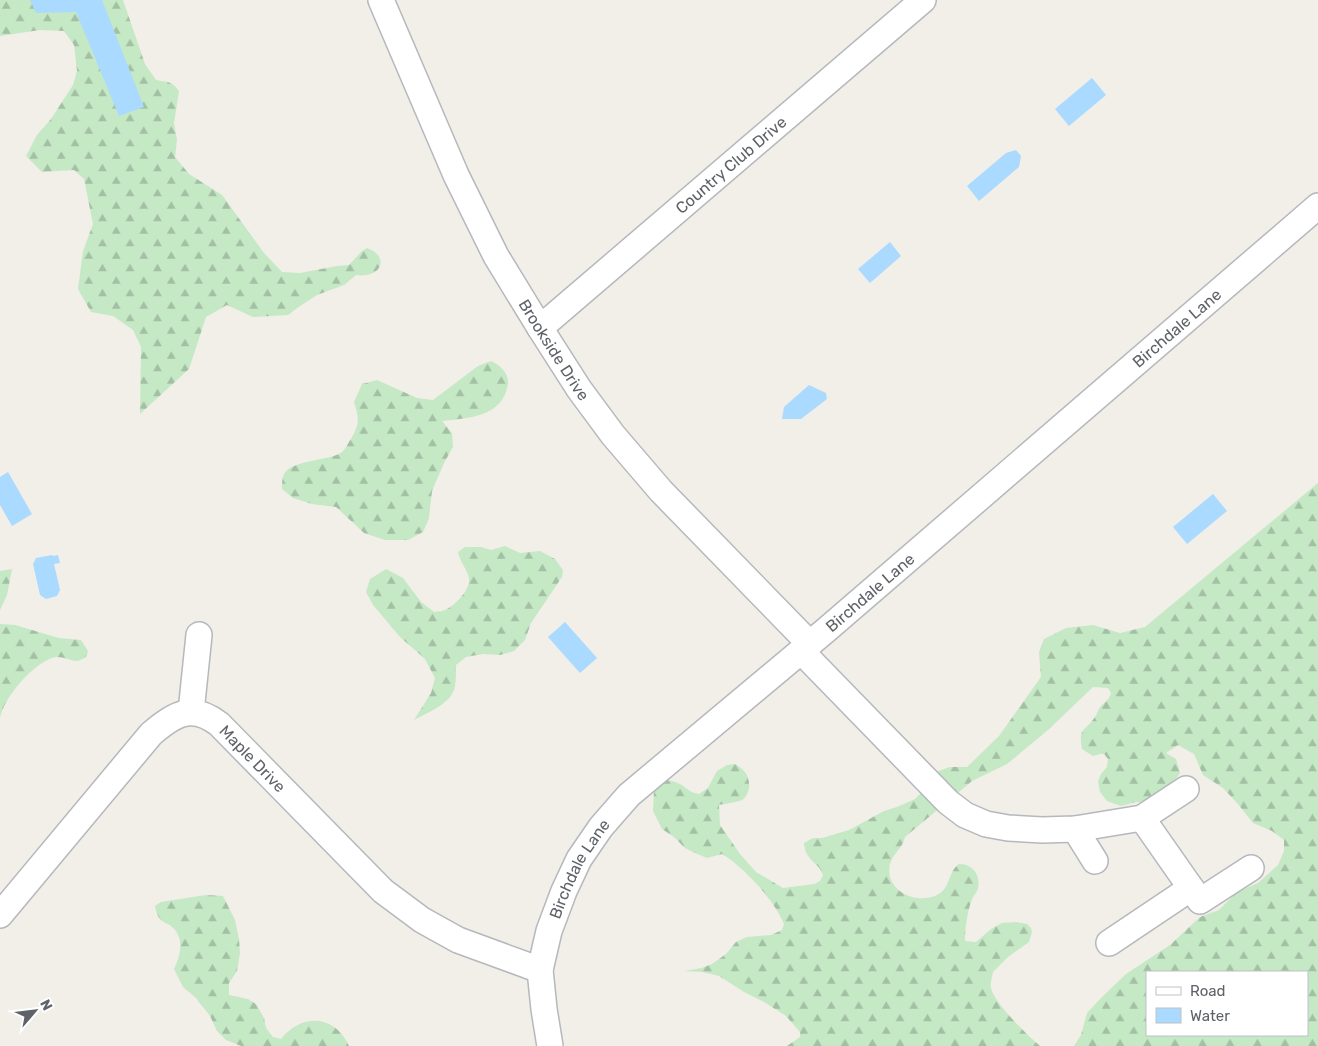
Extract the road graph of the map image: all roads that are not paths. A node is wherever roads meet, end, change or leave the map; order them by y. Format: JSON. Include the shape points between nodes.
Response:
{"nodes":[{"id":1,"x":382,"y":0,"type":"edge"},
{"id":2,"x":923,"y":0,"type":"edge"},
{"id":3,"x":1318,"y":206,"type":"edge"},
{"id":4,"x":540,"y":328,"type":"junction"},
{"id":5,"x":199,"y":635,"type":"dead end"},
{"id":6,"x":805,"y":648,"type":"junction"},
{"id":7,"x":191,"y":712,"type":"junction"},
{"id":8,"x":1186,"y":789,"type":"dead end"},
{"id":9,"x":1142,"y":818,"type":"junction"},
{"id":10,"x":1075,"y":829,"type":"junction"},
{"id":11,"x":1095,"y":862,"type":"dead end"},
{"id":12,"x":1251,"y":868,"type":"dead end"},
{"id":13,"x":1191,"y":888,"type":"junction"},
{"id":14,"x":0,"y":915,"type":"edge"},
{"id":15,"x":1109,"y":943,"type":"dead end"},
{"id":16,"x":540,"y":970,"type":"junction"},
{"id":17,"x":550,"y":1046,"type":"edge"}],
"edges":[{"from":1,"to":4,"type":"street","name":"Brookside Drive","via":[[460,183],[496,256]]},
{"from":2,"to":4,"type":"street","name":"Country Club Drive"},
{"from":3,"to":6,"type":"street","name":"Birchdale Lane"},
{"from":4,"to":6,"type":"street","name":"Brookside Drive","via":[[612,434]]},
{"from":5,"to":7,"type":"street"},
{"from":6,"to":10,"type":"street","name":"Brookside Drive","via":[[948,802],[965,815],[986,824],[1008,828]]},
{"from":6,"to":16,"type":"street","name":"Birchdale Lane","via":[[629,795],[601,827],[579,859],[564,891],[549,930]]},
{"from":7,"to":14,"type":"street","via":[[169,720],[151,734]]},
{"from":7,"to":16,"type":"street","name":"Maple Drive","via":[[204,714],[220,724],[383,891],[422,920],[458,940]]},
{"from":8,"to":9,"type":"street"},
{"from":9,"to":10,"type":"street","name":"Brookside Drive"},
{"from":9,"to":13,"type":"street"},
{"from":10,"to":11,"type":"street"},
{"from":12,"to":13,"type":"street","via":[[1200,901]]},
{"from":13,"to":15,"type":"street"},
{"from":16,"to":17,"type":"street","name":"Birchdale Lane"}]}
